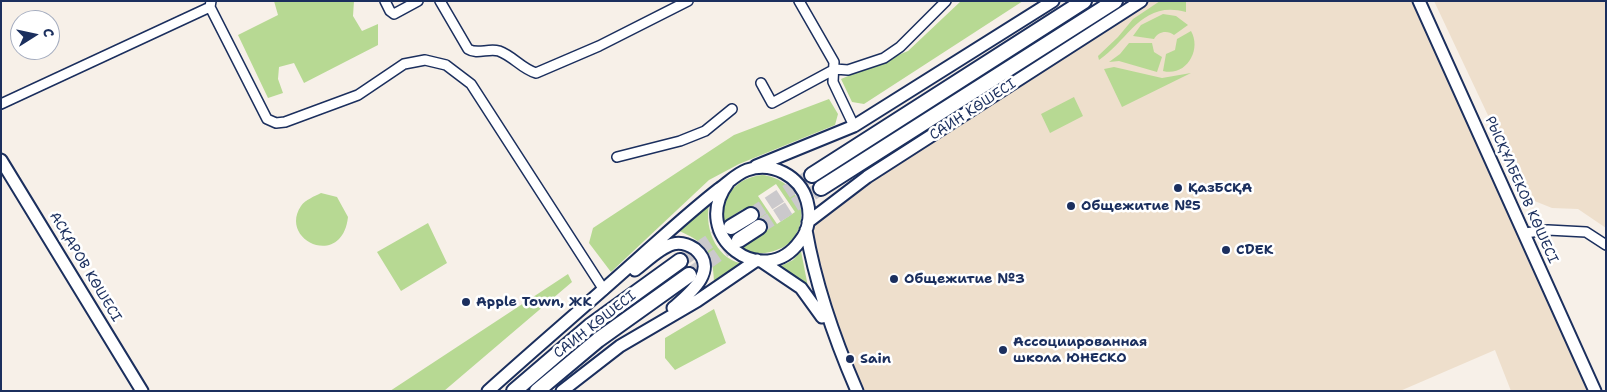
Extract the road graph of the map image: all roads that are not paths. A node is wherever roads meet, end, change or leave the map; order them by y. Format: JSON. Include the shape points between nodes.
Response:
{"nodes":[{"id":1,"x":385,"y":1,"type":"edge"},
{"id":2,"x":418,"y":1,"type":"edge"},
{"id":3,"x":440,"y":1,"type":"edge"},
{"id":4,"x":688,"y":1,"type":"edge"},
{"id":5,"x":799,"y":1,"type":"edge"},
{"id":6,"x":946,"y":1,"type":"edge"},
{"id":7,"x":1053,"y":1,"type":"edge"},
{"id":8,"x":1084,"y":1,"type":"edge"},
{"id":9,"x":1115,"y":1,"type":"edge"},
{"id":10,"x":1141,"y":1,"type":"edge"},
{"id":11,"x":1419,"y":1,"type":"edge"},
{"id":12,"x":210,"y":3,"type":"edge"},
{"id":13,"x":835,"y":69,"type":"junction"},
{"id":14,"x":761,"y":83,"type":"dead end"},
{"id":15,"x":1,"y":104,"type":"edge"},
{"id":16,"x":732,"y":109,"type":"dead end"},
{"id":17,"x":854,"y":126,"type":"junction"},
{"id":18,"x":617,"y":157,"type":"dead end"},
{"id":19,"x":1,"y":160,"type":"edge"},
{"id":20,"x":741,"y":173,"type":"junction"},
{"id":21,"x":812,"y":175,"type":"tunnel mouth"},
{"id":22,"x":728,"y":183,"type":"junction"},
{"id":23,"x":821,"y":188,"type":"tunnel mouth"},
{"id":24,"x":751,"y":215,"type":"tunnel mouth"},
{"id":25,"x":807,"y":226,"type":"junction"},
{"id":26,"x":731,"y":227,"type":"tunnel mouth"},
{"id":27,"x":759,"y":227,"type":"tunnel mouth"},
{"id":28,"x":1525,"y":233,"type":"junction"},
{"id":29,"x":739,"y":240,"type":"tunnel mouth"},
{"id":30,"x":1606,"y":244,"type":"edge"},
{"id":31,"x":680,"y":261,"type":"tunnel mouth"},
{"id":32,"x":759,"y":261,"type":"junction"},
{"id":33,"x":689,"y":275,"type":"tunnel mouth"},
{"id":34,"x":604,"y":290,"type":"junction"},
{"id":35,"x":649,"y":329,"type":"junction"},
{"id":36,"x":834,"y":338,"type":"junction"},
{"id":37,"x":142,"y":391,"type":"edge"},
{"id":38,"x":488,"y":391,"type":"edge"},
{"id":39,"x":514,"y":391,"type":"edge"},
{"id":40,"x":537,"y":391,"type":"edge"},
{"id":41,"x":562,"y":391,"type":"edge"},
{"id":42,"x":857,"y":391,"type":"edge"},
{"id":43,"x":1595,"y":391,"type":"edge"}],
"edges":[{"from":1,"to":2,"type":"street","via":[[394,14]]},
{"from":3,"to":4,"type":"street","via":[[468,49],[476,52],[496,50],[536,72]]},
{"from":5,"to":13,"type":"street"},
{"from":6,"to":13,"type":"street","via":[[900,47],[884,58],[848,70]]},
{"from":7,"to":17,"type":"street"},
{"from":8,"to":21,"type":"main road"},
{"from":9,"to":23,"type":"main road"},
{"from":10,"to":25,"type":"street","name":"САИН КӨШЕСІ","via":[[867,177]]},
{"from":11,"to":28,"type":"street","name":"РЫСҚҰЛБЕКОВ КӨШЕСІ"},
{"from":12,"to":15,"type":"street"},
{"from":12,"to":34,"type":"street","via":[[267,119],[276,123],[358,95],[404,64],[425,60],[446,65],[471,84]]},
{"from":13,"to":14,"type":"street","via":[[772,103]]},
{"from":13,"to":17,"type":"street","via":[[833,82]]},
{"from":16,"to":18,"type":"street","via":[[705,131],[680,141]]},
{"from":17,"to":20,"type":"street"},
{"from":19,"to":37,"type":"street","name":"АСҚАРОВ КӨШЕСІ"},
{"from":20,"to":22,"type":"street"},
{"from":20,"to":25,"type":"street","via":[[765,168],[788,175],[803,190],[809,211]]},
{"from":22,"to":32,"type":"street","via":[[717,206],[721,234],[735,252]]},
{"from":22,"to":34,"type":"street","via":[[686,215]]},
{"from":24,"to":26,"type":"main road"},
{"from":25,"to":32,"type":"street","via":[[799,243],[787,254]]},
{"from":25,"to":36,"type":"street","via":[[816,281]]},
{"from":27,"to":29,"type":"main road"},
{"from":28,"to":30,"type":"street","via":[[1548,230],[1586,232]]},
{"from":28,"to":43,"type":"street","name":"РЫСҚҰЛБЕКОВ КӨШЕСІ"},
{"from":31,"to":39,"type":"main road","name":"САИН КӨШЕСІ","via":[[590,326]]},
{"from":32,"to":35,"type":"street"},
{"from":32,"to":36,"type":"street","via":[[802,288]]},
{"from":33,"to":40,"type":"main road","name":"САИН КӨШЕСІ","via":[[598,340]]},
{"from":34,"to":35,"type":"street","via":[[674,244],[692,246],[704,266],[704,276]]},
{"from":34,"to":38,"type":"street"},
{"from":35,"to":41,"type":"street","via":[[620,346]]},
{"from":36,"to":42,"type":"street"}]}
